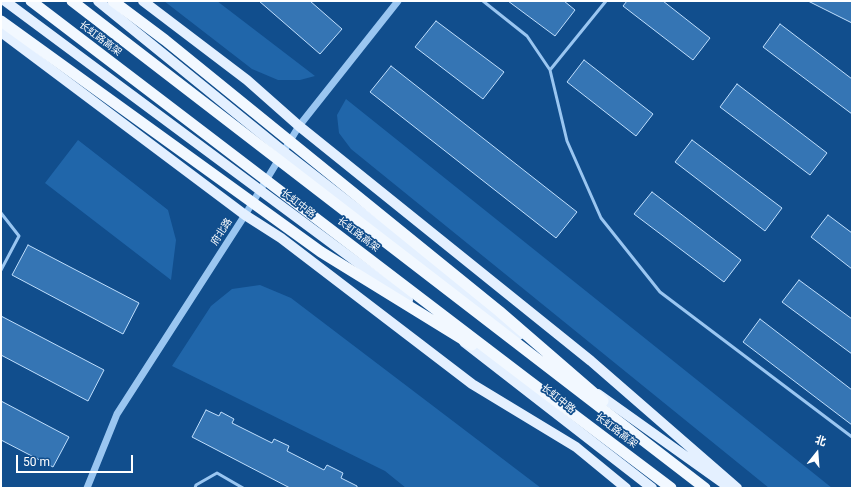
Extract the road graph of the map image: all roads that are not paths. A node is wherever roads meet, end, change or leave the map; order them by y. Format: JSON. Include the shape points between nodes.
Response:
{"nodes":[{"id":1,"x":5,"y":1,"type":"edge"},
{"id":2,"x":31,"y":1,"type":"edge"},
{"id":3,"x":72,"y":1,"type":"edge"},
{"id":4,"x":98,"y":1,"type":"edge"},
{"id":5,"x":113,"y":1,"type":"edge"},
{"id":6,"x":143,"y":1,"type":"edge"},
{"id":7,"x":398,"y":1,"type":"edge"},
{"id":8,"x":483,"y":1,"type":"edge"},
{"id":9,"x":606,"y":1,"type":"edge"},
{"id":10,"x":1,"y":22,"type":"edge"},
{"id":11,"x":1,"y":32,"type":"edge"},
{"id":12,"x":550,"y":70,"type":"junction"},
{"id":13,"x":299,"y":126,"type":"junction"},
{"id":14,"x":284,"y":152,"type":"junction"},
{"id":15,"x":260,"y":191,"type":"junction"},
{"id":16,"x":1,"y":213,"type":"edge"},
{"id":17,"x":245,"y":214,"type":"junction"},
{"id":18,"x":1,"y":270,"type":"edge"},
{"id":19,"x":528,"y":380,"type":"junction"},
{"id":20,"x":852,"y":437,"type":"edge"},
{"id":21,"x":694,"y":480,"type":"junction"},
{"id":22,"x":87,"y":488,"type":"edge"},
{"id":23,"x":195,"y":488,"type":"edge"},
{"id":24,"x":243,"y":488,"type":"edge"},
{"id":25,"x":626,"y":488,"type":"edge"},
{"id":26,"x":652,"y":488,"type":"edge"},
{"id":27,"x":671,"y":488,"type":"edge"},
{"id":28,"x":705,"y":488,"type":"edge"},
{"id":29,"x":730,"y":488,"type":"edge"},
{"id":30,"x":737,"y":488,"type":"edge"}],
"edges":[{"from":1,"to":15,"type":"main road","name":"长虹中路"},
{"from":2,"to":19,"type":"highway","name":"长虹路高架","bridge":true},
{"from":3,"to":21,"type":"highway","name":"长虹路高架","bridge":true},
{"from":4,"to":14,"type":"main road"},
{"from":5,"to":21,"type":"highway","bridge":true,"via":[[165,40],[499,311]]},
{"from":6,"to":13,"type":"main road","via":[[248,80]]},
{"from":7,"to":13,"type":"street","name":"府北路"},
{"from":8,"to":12,"type":"lane","via":[[527,36]]},
{"from":9,"to":12,"type":"lane"},
{"from":10,"to":19,"type":"highway","bridge":true,"via":[[321,252]]},
{"from":11,"to":17,"type":"main road"},
{"from":12,"to":20,"type":"lane","via":[[567,141],[602,218],[660,292]]},
{"from":13,"to":14,"type":"street","name":"府北路"},
{"from":13,"to":30,"type":"main road","via":[[591,362]]},
{"from":14,"to":15,"type":"street","name":"府北路"},
{"from":14,"to":29,"type":"main road","via":[[576,379]]},
{"from":15,"to":17,"type":"street","name":"府北路"},
{"from":15,"to":26,"type":"main road","name":"长虹中路","via":[[489,360]]},
{"from":16,"to":18,"type":"lane","via":[[19,236]]},
{"from":17,"to":22,"type":"street","name":"府北路","via":[[117,414]]},
{"from":17,"to":25,"type":"main road","via":[[281,238],[472,384],[576,447]]},
{"from":19,"to":27,"type":"highway","name":"长虹路高架","bridge":true},
{"from":21,"to":28,"type":"highway","name":"长虹路高架","bridge":true},
{"from":23,"to":24,"type":"lane","via":[[217,473]]}]}
